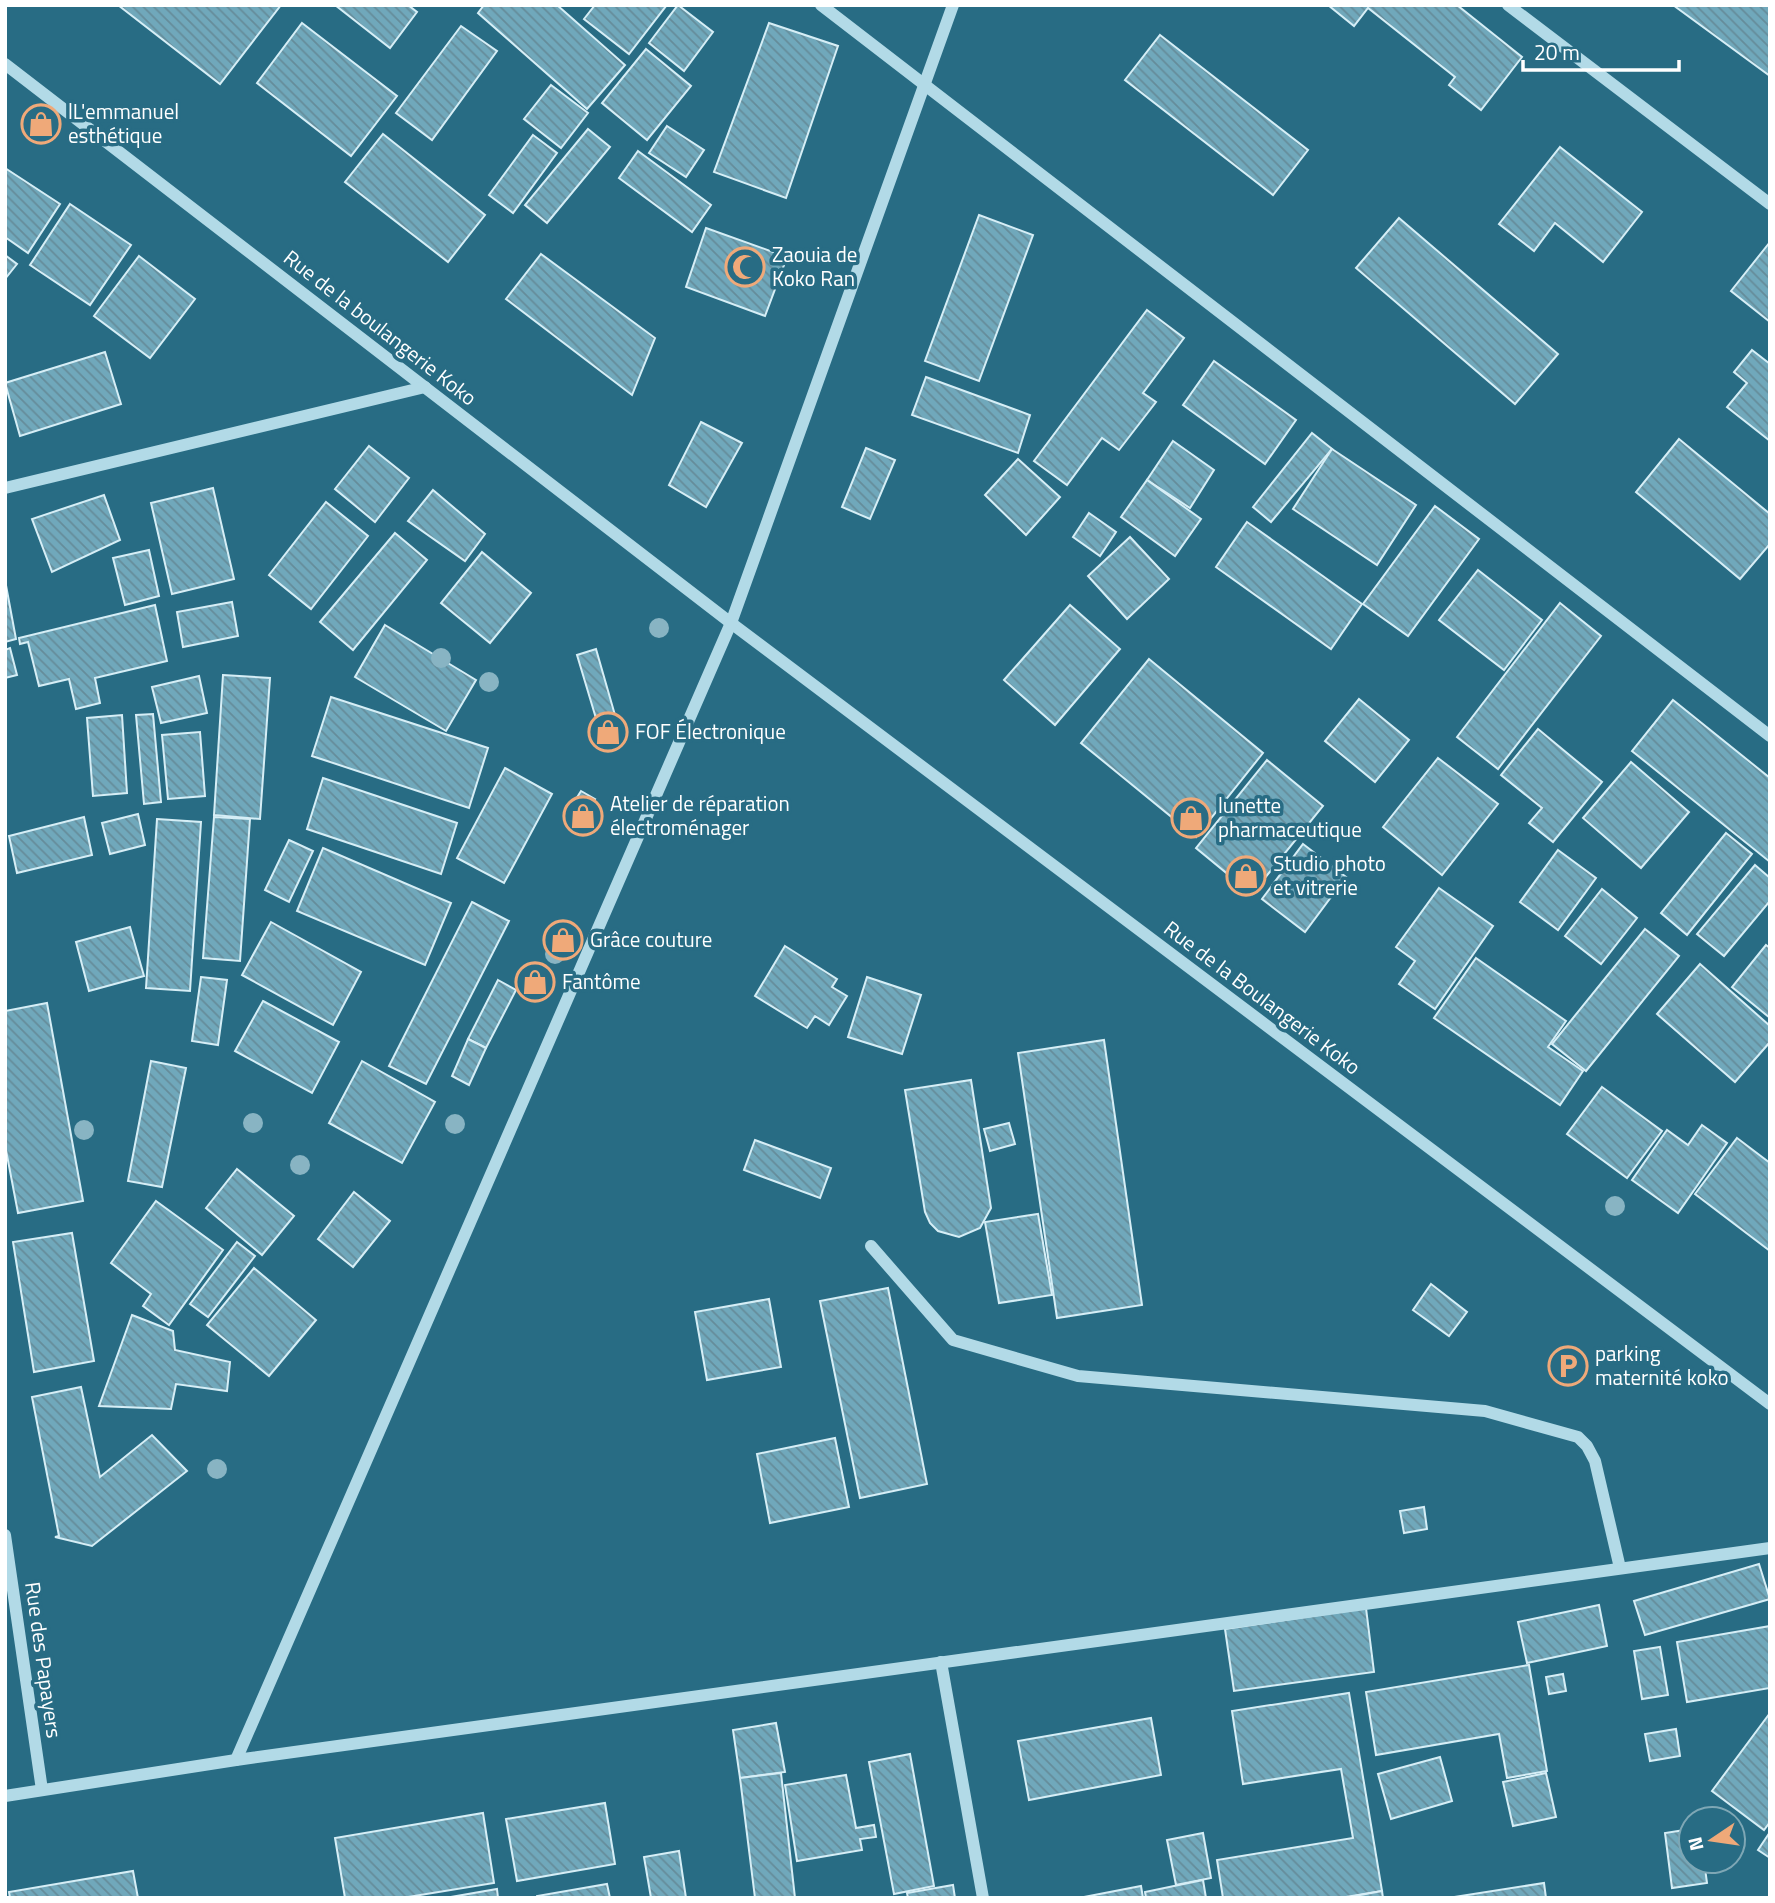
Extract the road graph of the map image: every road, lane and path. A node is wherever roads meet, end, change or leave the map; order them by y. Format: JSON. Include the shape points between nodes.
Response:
{"nodes":[{"id":1,"x":821,"y":5,"type":"edge"},
{"id":2,"x":953,"y":5,"type":"edge"},
{"id":3,"x":1508,"y":5,"type":"edge"},
{"id":4,"x":5,"y":64,"type":"edge"},
{"id":5,"x":923,"y":86,"type":"junction"},
{"id":6,"x":1770,"y":204,"type":"edge"},
{"id":7,"x":425,"y":387,"type":"junction"},
{"id":8,"x":5,"y":488,"type":"edge"},
{"id":9,"x":730,"y":622,"type":"junction"},
{"id":10,"x":1770,"y":736,"type":"edge"},
{"id":11,"x":871,"y":1246,"type":"dead end"},
{"id":12,"x":1770,"y":1404,"type":"edge"},
{"id":13,"x":5,"y":1535,"type":"edge"},
{"id":14,"x":1770,"y":1548,"type":"edge"},
{"id":15,"x":1620,"y":1568,"type":"junction"},
{"id":16,"x":941,"y":1662,"type":"junction"},
{"id":17,"x":236,"y":1760,"type":"junction"},
{"id":18,"x":42,"y":1790,"type":"junction"},
{"id":19,"x":5,"y":1796,"type":"edge"},
{"id":20,"x":983,"y":1898,"type":"edge"}],
"edges":[{"from":1,"to":5,"type":"street"},
{"from":2,"to":5,"type":"street"},
{"from":3,"to":6,"type":"street"},
{"from":4,"to":7,"type":"street","name":"Rue de la boulangerie Koko"},
{"from":5,"to":9,"type":"street"},
{"from":5,"to":10,"type":"street"},
{"from":7,"to":8,"type":"street"},
{"from":7,"to":9,"type":"street","name":"Rue de la boulangerie Koko"},
{"from":9,"to":12,"type":"street","name":"Rue de la Boulangerie Koko"},
{"from":9,"to":17,"type":"street"},
{"from":11,"to":15,"type":"street","via":[[953,1340],[1078,1376],[1485,1410],[1578,1437],[1595,1461]]},
{"from":13,"to":18,"type":"street","name":"Rue des Papayers"},
{"from":14,"to":15,"type":"street"},
{"from":15,"to":16,"type":"street"},
{"from":16,"to":17,"type":"street"},
{"from":16,"to":20,"type":"street"},
{"from":17,"to":18,"type":"street"},
{"from":18,"to":19,"type":"street"}]}
